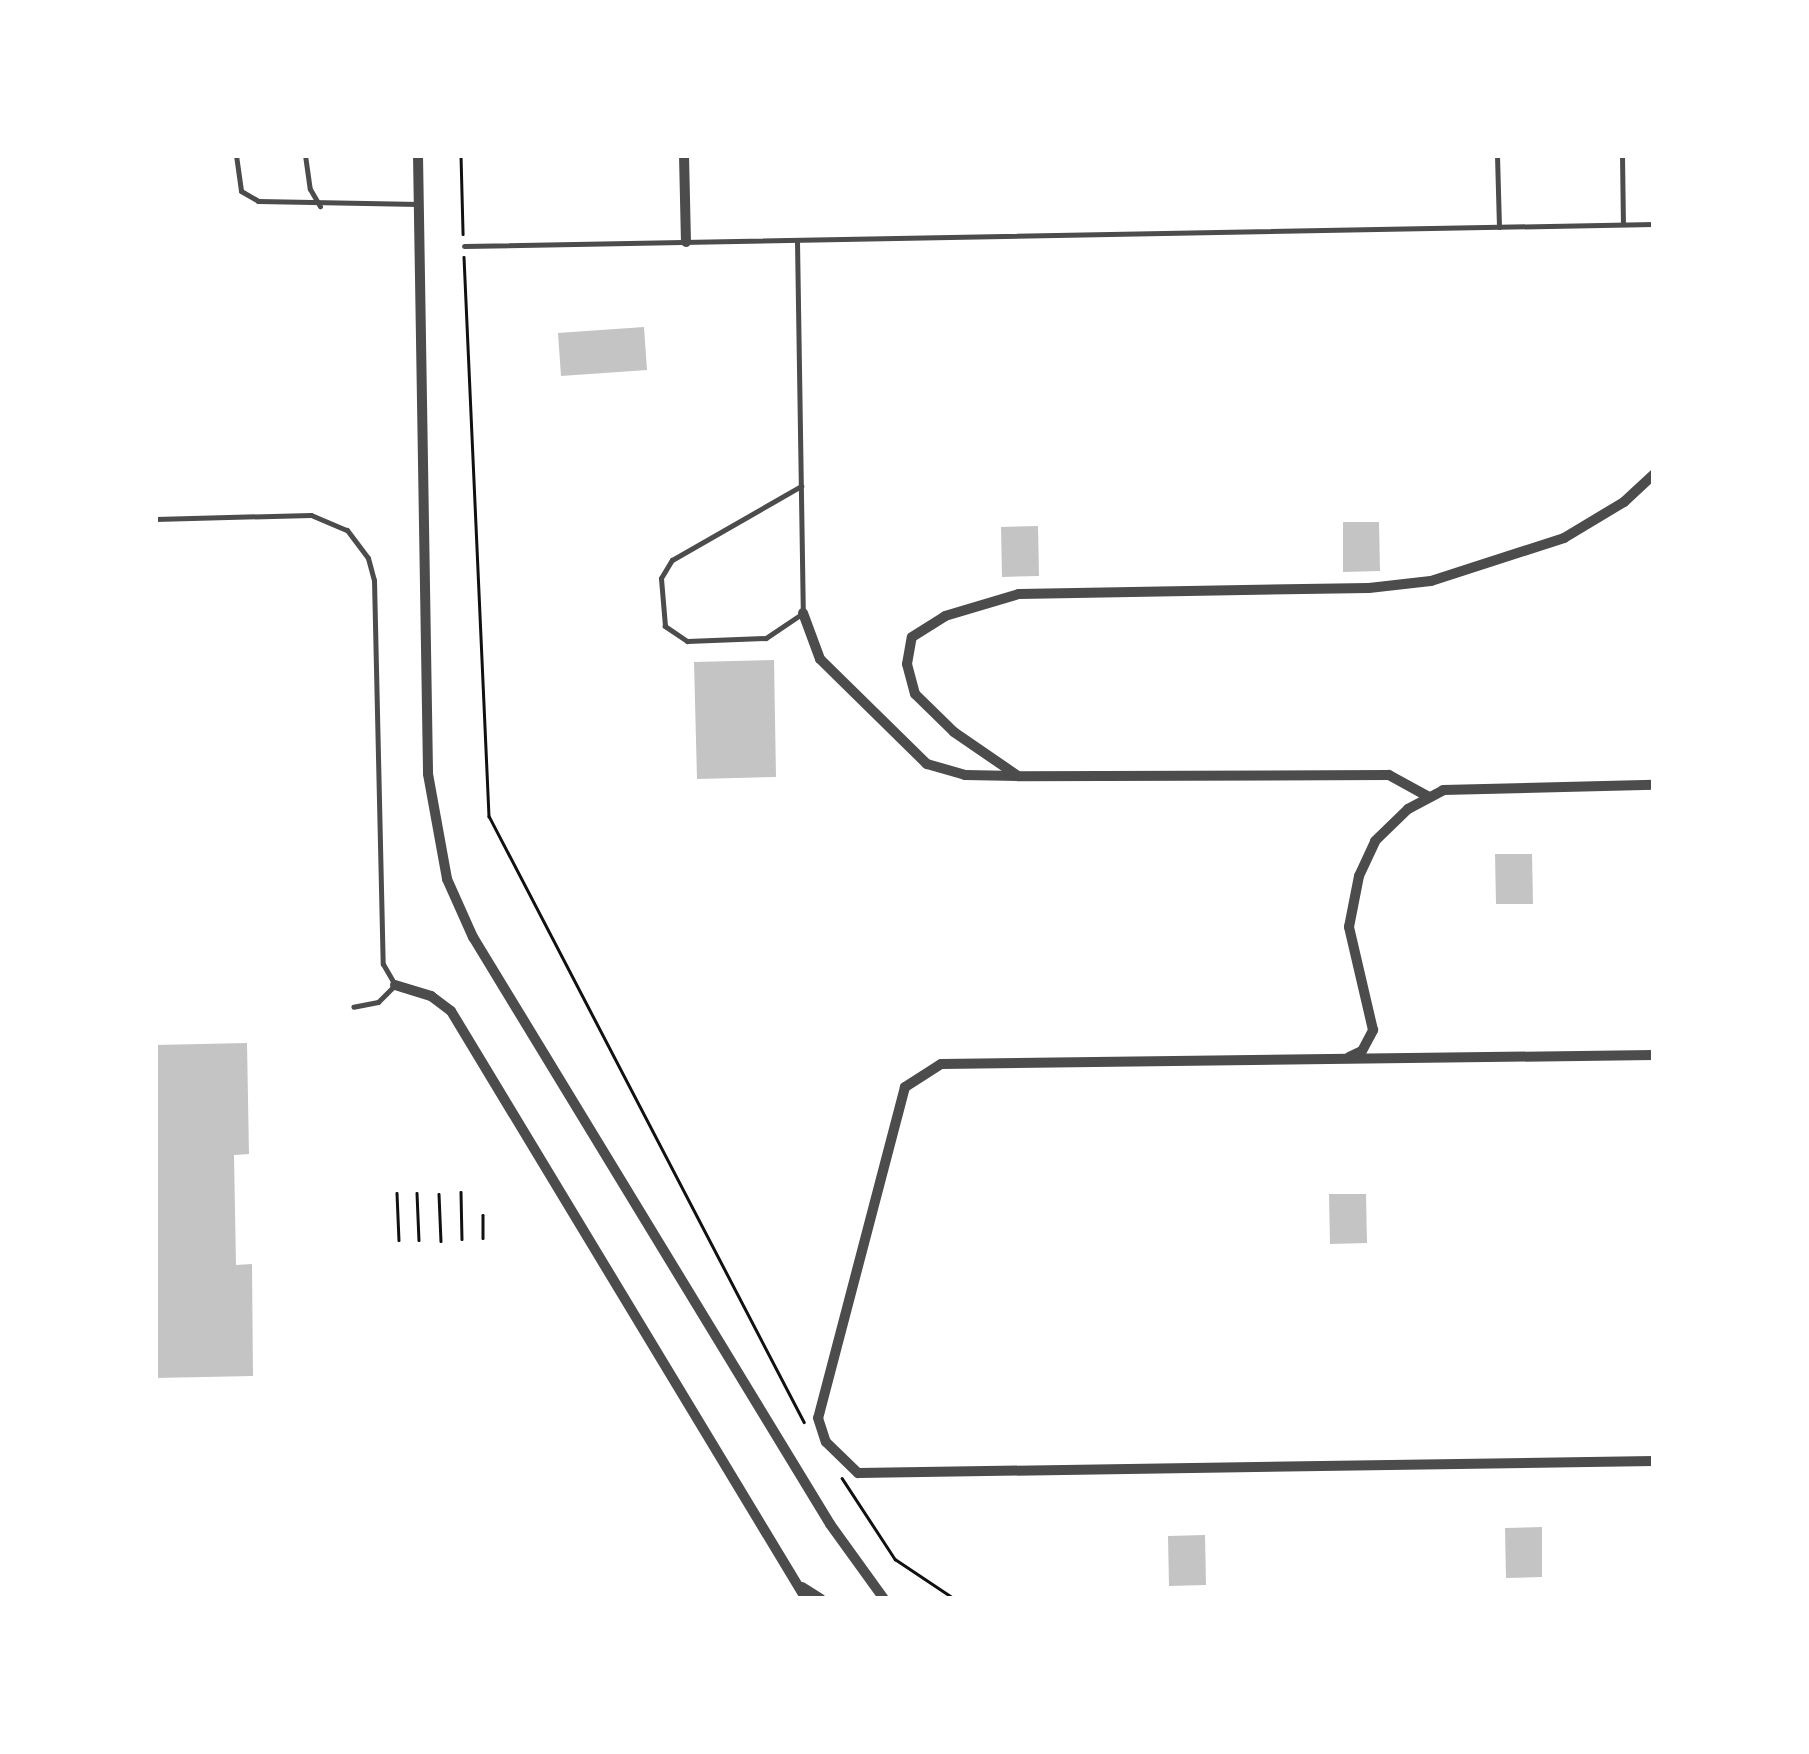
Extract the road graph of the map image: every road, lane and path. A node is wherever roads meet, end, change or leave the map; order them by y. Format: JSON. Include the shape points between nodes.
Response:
{"nodes":[{"id":1,"x":236,"y":155,"type":"edge"},
{"id":2,"x":304,"y":155,"type":"edge"},
{"id":3,"x":418,"y":155,"type":"edge"},
{"id":4,"x":462,"y":155,"type":"edge"},
{"id":5,"x":684,"y":155,"type":"edge"},
{"id":6,"x":1498,"y":155,"type":"edge"},
{"id":7,"x":1622,"y":155,"type":"edge"},
{"id":8,"x":419,"y":204,"type":"junction"},
{"id":9,"x":320,"y":206,"type":"junction"},
{"id":10,"x":1623,"y":224,"type":"junction"},
{"id":11,"x":1654,"y":224,"type":"edge"},
{"id":12,"x":1499,"y":227,"type":"junction"},
{"id":13,"x":797,"y":240,"type":"junction"},
{"id":14,"x":686,"y":242,"type":"junction"},
{"id":15,"x":464,"y":246,"type":"junction"},
{"id":16,"x":1654,"y":474,"type":"edge"},
{"id":17,"x":801,"y":486,"type":"junction"},
{"id":18,"x":155,"y":519,"type":"edge"},
{"id":19,"x":804,"y":613,"type":"junction"},
{"id":20,"x":1018,"y":776,"type":"junction"},
{"id":21,"x":1654,"y":786,"type":"edge"},
{"id":22,"x":1429,"y":797,"type":"junction"},
{"id":23,"x":395,"y":985,"type":"junction"},
{"id":24,"x":353,"y":1007,"type":"dead end"},
{"id":25,"x":1654,"y":1055,"type":"edge"},
{"id":26,"x":1344,"y":1059,"type":"junction"},
{"id":27,"x":461,"y":1192,"type":"dead end"},
{"id":28,"x":417,"y":1193,"type":"dead end"},
{"id":29,"x":397,"y":1194,"type":"dead end"},
{"id":30,"x":439,"y":1194,"type":"dead end"},
{"id":31,"x":483,"y":1215,"type":"dead end"},
{"id":32,"x":483,"y":1238,"type":"dead end"},
{"id":33,"x":462,"y":1239,"type":"dead end"},
{"id":34,"x":398,"y":1240,"type":"dead end"},
{"id":35,"x":418,"y":1240,"type":"dead end"},
{"id":36,"x":440,"y":1241,"type":"dead end"},
{"id":37,"x":812,"y":1434,"type":"dead end"},
{"id":38,"x":1654,"y":1461,"type":"edge"},
{"id":39,"x":833,"y":1465,"type":"dead end"},
{"id":40,"x":802,"y":1587,"type":"junction"},
{"id":41,"x":806,"y":1599,"type":"edge"},
{"id":42,"x":821,"y":1599,"type":"edge"},
{"id":43,"x":884,"y":1599,"type":"edge"},
{"id":44,"x":955,"y":1599,"type":"edge"}],
"edges":[{"from":1,"to":9,"type":"lane","via":[[241,191],[258,201]]},
{"from":2,"to":9,"type":"lane"},
{"from":3,"to":8,"type":"street"},
{"from":4,"to":15,"type":"path"},
{"from":5,"to":14,"type":"street"},
{"from":6,"to":12,"type":"lane"},
{"from":7,"to":10,"type":"lane"},
{"from":8,"to":9,"type":"lane"},
{"from":8,"to":43,"type":"street","via":[[428,774],[446,879],[473,936],[800,1474]]},
{"from":10,"to":11,"type":"lane"},
{"from":10,"to":12,"type":"lane"},
{"from":12,"to":13,"type":"lane"},
{"from":13,"to":14,"type":"lane"},
{"from":13,"to":17,"type":"lane"},
{"from":14,"to":15,"type":"lane"},
{"from":15,"to":37,"type":"path","via":[[489,816]]},
{"from":16,"to":20,"type":"street","via":[[1624,502],[1564,538],[1431,581],[1369,588],[1020,594],[946,616],[912,637],[907,664],[915,694],[954,732]]},
{"from":17,"to":19,"type":"lane"},
{"from":17,"to":19,"type":"lane","via":[[672,560],[661,578],[659,603],[665,626],[687,641],[766,638]]},
{"from":18,"to":23,"type":"lane","via":[[311,516],[347,530],[368,558],[382,956]]},
{"from":19,"to":20,"type":"street","via":[[820,659],[927,764],[965,775]]},
{"from":20,"to":22,"type":"street","via":[[1389,775]]},
{"from":21,"to":22,"type":"street","via":[[1442,790]]},
{"from":22,"to":26,"type":"street","via":[[1375,841],[1359,876],[1349,927],[1373,1030],[1362,1050]]},
{"from":23,"to":24,"type":"lane","via":[[378,1002]]},
{"from":23,"to":40,"type":"street","via":[[430,996],[450,1011]]},
{"from":25,"to":26,"type":"street"},
{"from":26,"to":38,"type":"street","via":[[941,1064],[904,1087],[818,1418],[826,1442],[858,1473]]},
{"from":27,"to":33,"type":"path"},
{"from":28,"to":35,"type":"path"},
{"from":29,"to":34,"type":"path"},
{"from":30,"to":36,"type":"path"},
{"from":31,"to":32,"type":"path"},
{"from":39,"to":44,"type":"path","via":[[895,1558]]},
{"from":40,"to":41,"type":"street"},
{"from":40,"to":42,"type":"street"}]}
